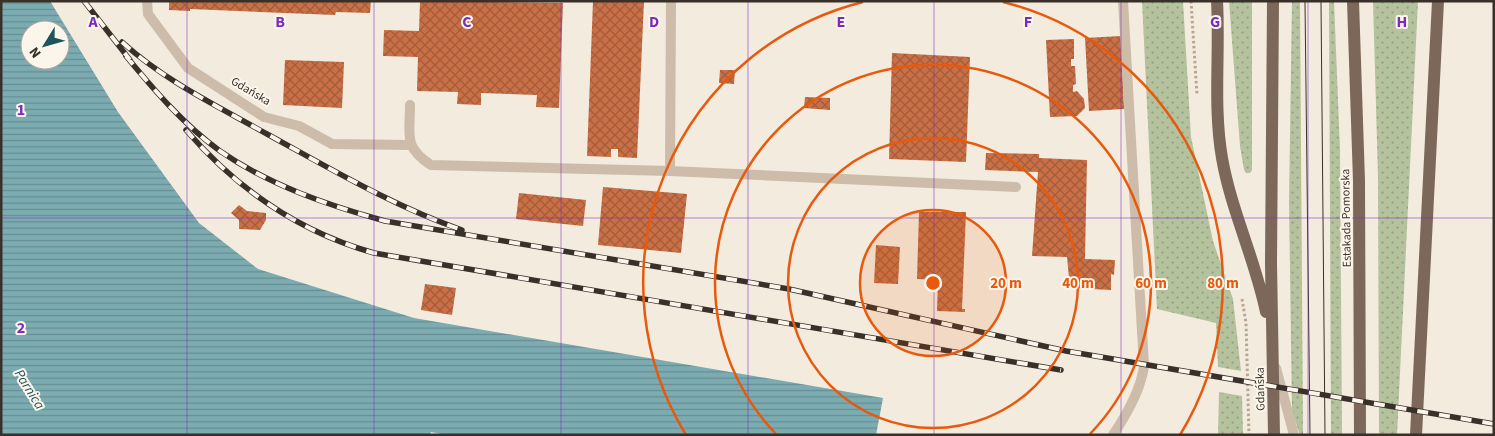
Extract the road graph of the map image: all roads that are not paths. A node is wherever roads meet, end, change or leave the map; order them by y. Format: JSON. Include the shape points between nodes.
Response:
{"nodes":[{"id":1,"x":147,"y":1,"type":"edge"},
{"id":2,"x":671,"y":1,"type":"edge"},
{"id":3,"x":1123,"y":1,"type":"edge"},
{"id":4,"x":1217,"y":1,"type":"edge"},
{"id":5,"x":1274,"y":1,"type":"edge"},
{"id":6,"x":1353,"y":1,"type":"edge"},
{"id":7,"x":1438,"y":1,"type":"edge"},
{"id":8,"x":410,"y":105,"type":"dead end"},
{"id":9,"x":410,"y":145,"type":"junction"},
{"id":10,"x":670,"y":171,"type":"junction"},
{"id":11,"x":1016,"y":187,"type":"dead end"},
{"id":12,"x":1273,"y":344,"type":"junction"},
{"id":13,"x":1279,"y":402,"type":"junction"},
{"id":14,"x":1416,"y":430,"type":"edge"},
{"id":15,"x":1113,"y":435,"type":"edge"},
{"id":16,"x":1274,"y":435,"type":"edge"},
{"id":17,"x":1294,"y":435,"type":"edge"},
{"id":18,"x":1360,"y":435,"type":"edge"}],
"edges":[{"from":1,"to":9,"type":"lane","name":"Gdańska","via":[[148,14],[188,68],[264,117],[299,126],[332,144]]},
{"from":2,"to":10,"type":"lane"},
{"from":3,"to":15,"type":"lane","via":[[1144,366],[1131,404]]},
{"from":4,"to":12,"type":"main road","via":[[1216,94],[1222,158],[1259,281]]},
{"from":5,"to":12,"type":"main road","via":[[1270,263]]},
{"from":6,"to":18,"type":"main road","name":"Estakada Pomorska","via":[[1360,181]]},
{"from":7,"to":14,"type":"main road"},
{"from":8,"to":9,"type":"lane"},
{"from":9,"to":10,"type":"lane","via":[[431,165]]},
{"from":10,"to":11,"type":"lane"},
{"from":12,"to":13,"type":"main road","name":"Gdańska"},
{"from":13,"to":16,"type":"main road","name":"Gdańska"},
{"from":13,"to":17,"type":"lane"}]}
